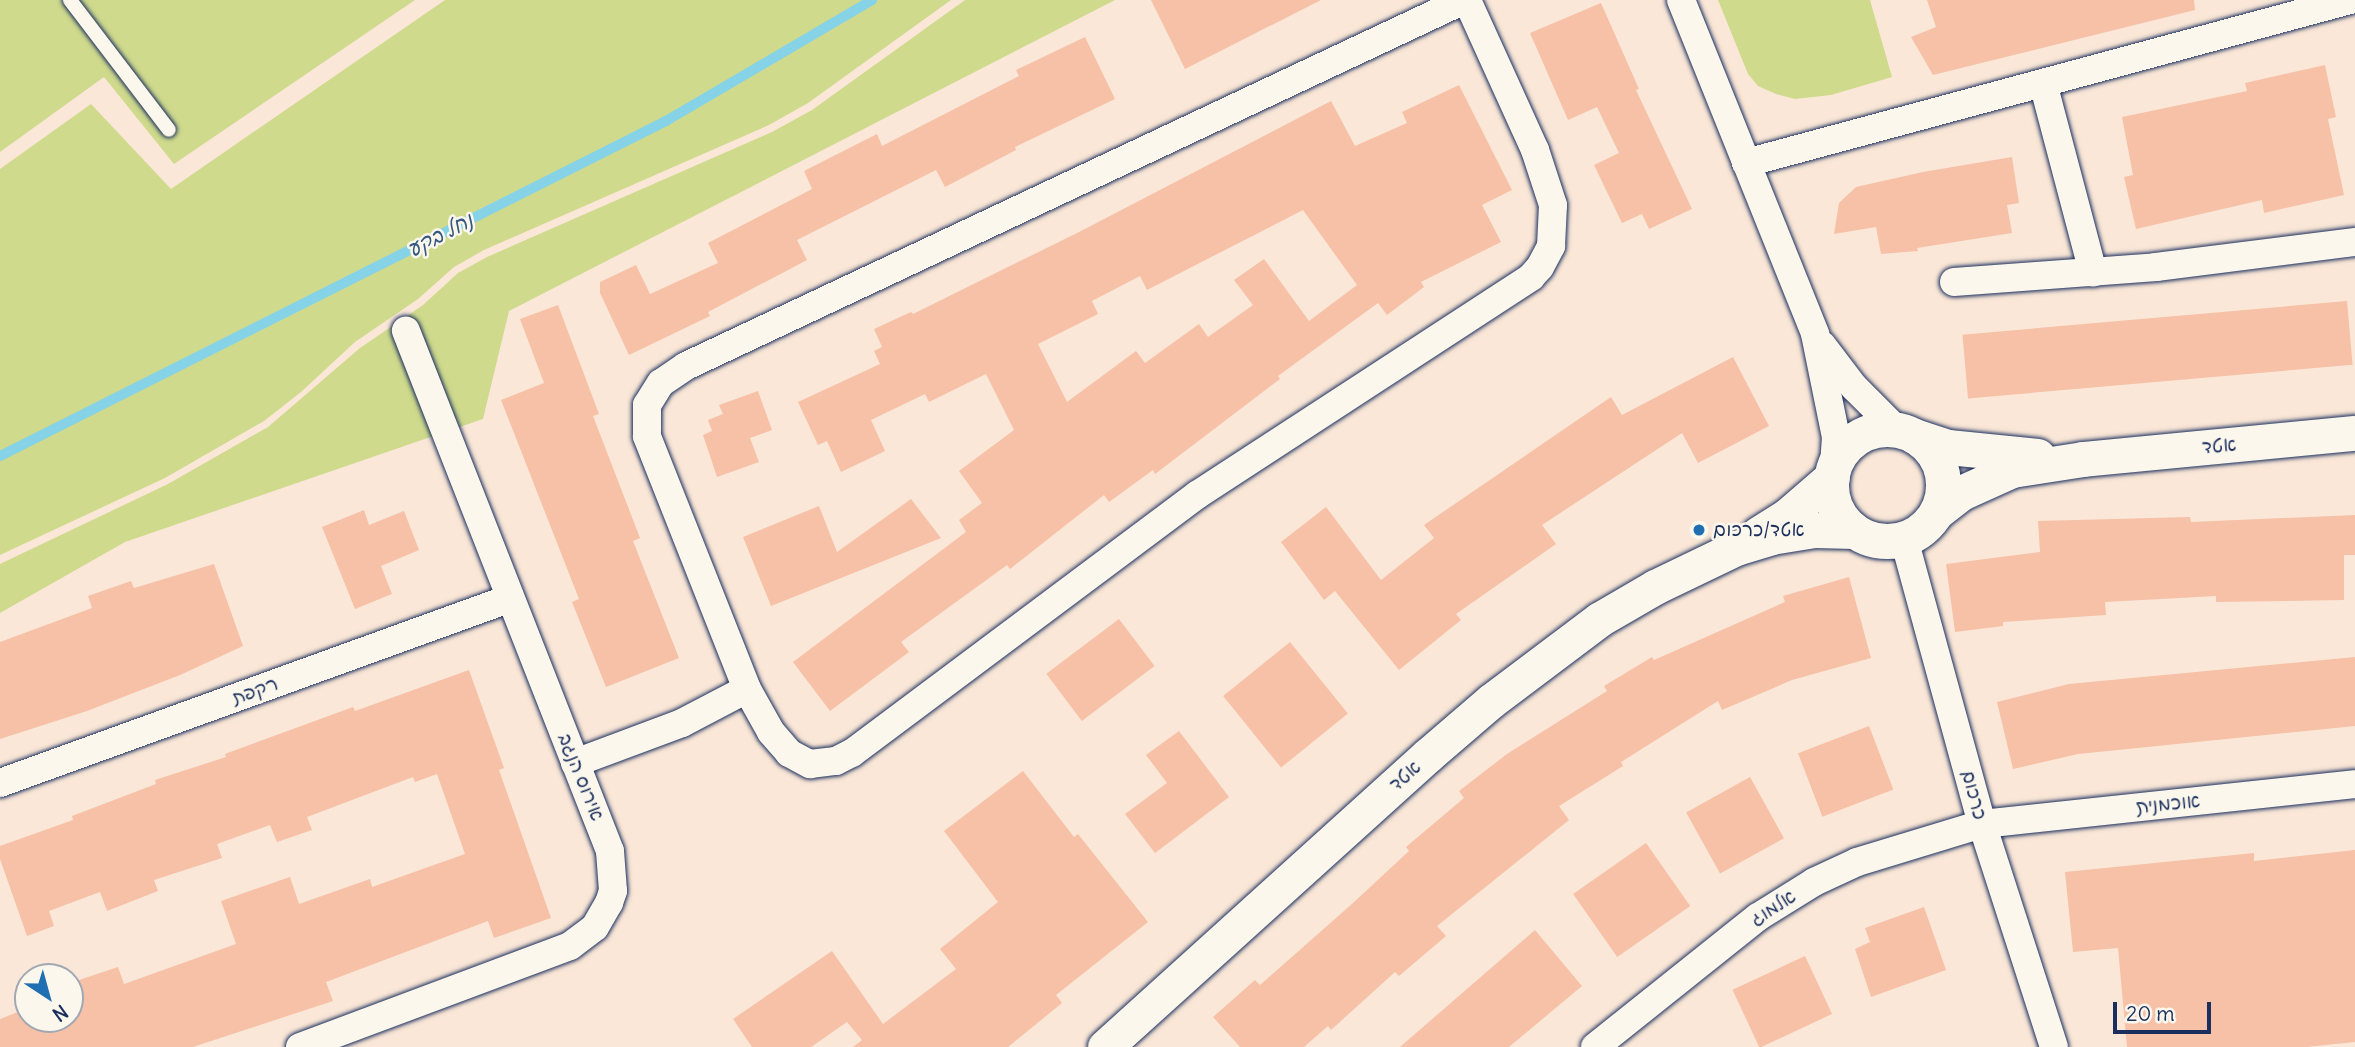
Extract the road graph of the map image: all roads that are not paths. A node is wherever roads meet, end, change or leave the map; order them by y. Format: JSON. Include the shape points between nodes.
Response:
{"nodes":[{"id":1,"x":70,"y":0,"type":"edge"},
{"id":2,"x":1466,"y":0,"type":"edge"},
{"id":3,"x":1681,"y":0,"type":"edge"},
{"id":4,"x":2350,"y":0,"type":"edge"},
{"id":5,"x":2293,"y":8,"type":"edge"},
{"id":6,"x":2043,"y":83,"type":"junction"},
{"id":7,"x":169,"y":130,"type":"dead end"},
{"id":8,"x":1746,"y":163,"type":"junction"},
{"id":9,"x":2355,"y":242,"type":"edge"},
{"id":10,"x":2093,"y":272,"type":"junction"},
{"id":11,"x":1954,"y":282,"type":"dead end"},
{"id":12,"x":407,"y":331,"type":"dead end"},
{"id":13,"x":1815,"y":334,"type":"junction"},
{"id":14,"x":1905,"y":433,"type":"junction"},
{"id":15,"x":2355,"y":433,"type":"edge"},
{"id":16,"x":2083,"y":459,"type":"junction"},
{"id":17,"x":1833,"y":472,"type":"junction"},
{"id":18,"x":1938,"y":511,"type":"junction"},
{"id":19,"x":1855,"y":531,"type":"junction"},
{"id":20,"x":1904,"y":539,"type":"junction"},
{"id":21,"x":1736,"y":548,"type":"junction"},
{"id":22,"x":511,"y":598,"type":"junction"},
{"id":23,"x":747,"y":689,"type":"junction"},
{"id":24,"x":575,"y":763,"type":"junction"},
{"id":25,"x":0,"y":783,"type":"edge"},
{"id":26,"x":2355,"y":784,"type":"edge"},
{"id":27,"x":1982,"y":824,"type":"junction"},
{"id":28,"x":300,"y":1047,"type":"edge"},
{"id":29,"x":1105,"y":1047,"type":"edge"},
{"id":30,"x":1595,"y":1047,"type":"edge"},
{"id":31,"x":2054,"y":1047,"type":"edge"}],
"edges":[{"from":1,"to":7,"type":"lane"},
{"from":2,"to":23,"type":"street","via":[[686,366],[661,383],[647,405],[647,436]]},
{"from":2,"to":23,"type":"street","via":[[1535,150],[1551,197],[1555,220],[1551,246],[1531,276],[1198,495],[852,753],[822,765],[798,760],[771,732]]},
{"from":3,"to":8,"type":"street"},
{"from":4,"to":5,"type":"street"},
{"from":5,"to":6,"type":"street"},
{"from":6,"to":8,"type":"street"},
{"from":6,"to":10,"type":"street"},
{"from":8,"to":13,"type":"street"},
{"from":9,"to":10,"type":"street"},
{"from":10,"to":11,"type":"street"},
{"from":12,"to":22,"type":"street","name":"אירוס הנגב"},
{"from":13,"to":14,"type":"street","via":[[1854,387]]},
{"from":13,"to":17,"type":"street","via":[[1836,437]]},
{"from":14,"to":16,"type":"street","name":"אטד","via":[[1977,452]]},
{"from":14,"to":17,"type":"street","via":[[1879,430],[1862,436],[1848,446]]},
{"from":14,"to":18,"type":"street","via":[[1927,445],[1941,468],[1944,485]]},
{"from":15,"to":16,"type":"street","name":"אטד"},
{"from":16,"to":18,"type":"street","name":"אטד","via":[[2012,470],[1961,493]]},
{"from":17,"to":19,"type":"street","via":[[1837,511]]},
{"from":17,"to":21,"type":"street","name":"אטד","via":[[1787,515]]},
{"from":18,"to":20,"type":"street","via":[[1927,525]]},
{"from":19,"to":20,"type":"street","via":[[1878,541]]},
{"from":19,"to":21,"type":"street","name":"אטד","via":[[1803,532]]},
{"from":20,"to":27,"type":"street","name":"כרכום"},
{"from":21,"to":29,"type":"street","name":"אטד","via":[[1600,619],[1491,701]]},
{"from":22,"to":24,"type":"street","name":"אירוס הנגב"},
{"from":22,"to":25,"type":"street","name":"רקפת"},
{"from":23,"to":24,"type":"street","via":[[682,723]]},
{"from":24,"to":28,"type":"street","name":"אירוס הנגב","via":[[613,864],[609,903],[595,927],[552,955]]},
{"from":26,"to":27,"type":"street","name":"אוכמנית"},
{"from":27,"to":30,"type":"street","name":"אלמוג","via":[[1857,862],[1814,882],[1728,939]]},
{"from":27,"to":31,"type":"street","name":"כרכום"}]}
